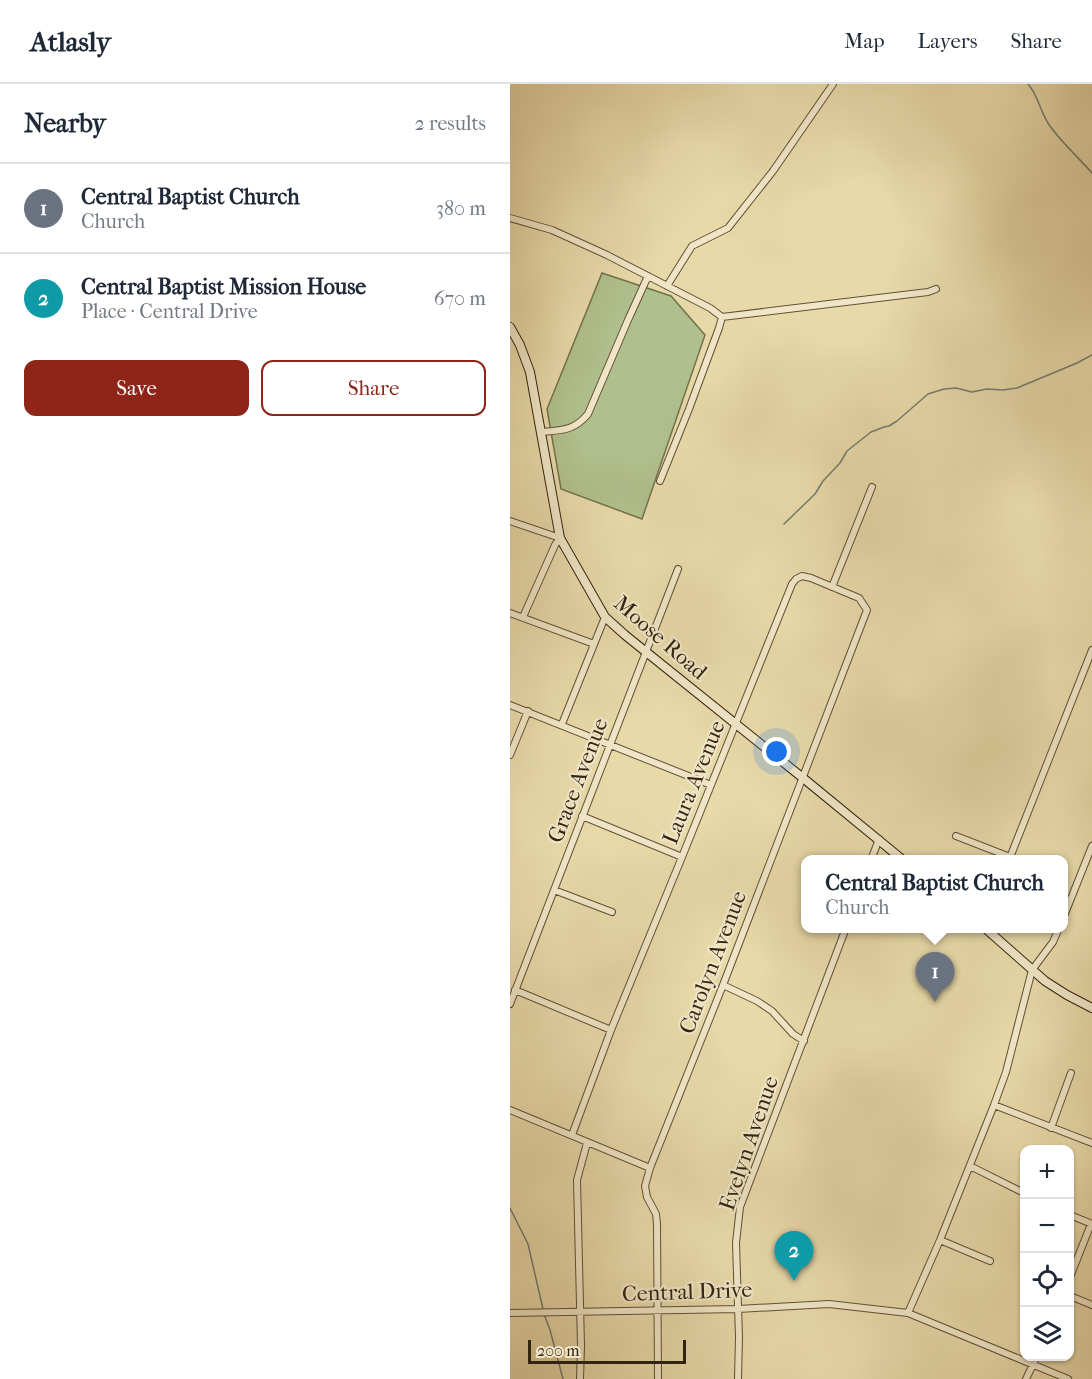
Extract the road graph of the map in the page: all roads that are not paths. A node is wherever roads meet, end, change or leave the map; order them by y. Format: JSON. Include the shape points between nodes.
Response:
{"nodes":[{"id":1,"x":833,"y":84,"type":"edge"},
{"id":2,"x":510,"y":218,"type":"edge"},
{"id":3,"x":648,"y":276,"type":"junction"},
{"id":4,"x":667,"y":286,"type":"junction"},
{"id":5,"x":936,"y":289,"type":"dead end"},
{"id":6,"x":722,"y":317,"type":"junction"},
{"id":7,"x":510,"y":327,"type":"edge"},
{"id":8,"x":541,"y":432,"type":"junction"},
{"id":9,"x":660,"y":480,"type":"dead end"},
{"id":10,"x":872,"y":487,"type":"dead end"},
{"id":11,"x":510,"y":521,"type":"edge"},
{"id":12,"x":560,"y":538,"type":"junction"},
{"id":13,"x":678,"y":569,"type":"dead end"},
{"id":14,"x":831,"y":587,"type":"junction"},
{"id":15,"x":510,"y":613,"type":"edge"},
{"id":16,"x":523,"y":617,"type":"junction"},
{"id":17,"x":605,"y":617,"type":"junction"},
{"id":18,"x":594,"y":644,"type":"junction"},
{"id":19,"x":1092,"y":650,"type":"edge"},
{"id":20,"x":646,"y":652,"type":"junction"},
{"id":21,"x":510,"y":705,"type":"edge"},
{"id":22,"x":528,"y":711,"type":"junction"},
{"id":23,"x":736,"y":723,"type":"junction"},
{"id":24,"x":562,"y":724,"type":"junction"},
{"id":25,"x":611,"y":744,"type":"junction"},
{"id":26,"x":510,"y":755,"type":"edge"},
{"id":27,"x":803,"y":778,"type":"junction"},
{"id":28,"x":711,"y":784,"type":"junction"},
{"id":29,"x":582,"y":816,"type":"junction"},
{"id":30,"x":956,"y":836,"type":"dead end"},
{"id":31,"x":879,"y":839,"type":"junction"},
{"id":32,"x":1092,"y":846,"type":"edge"},
{"id":33,"x":873,"y":855,"type":"edge"},
{"id":34,"x":897,"y":855,"type":"edge"},
{"id":35,"x":1002,"y":855,"type":"edge"},
{"id":36,"x":1010,"y":855,"type":"edge"},
{"id":37,"x":682,"y":857,"type":"junction"},
{"id":38,"x":554,"y":890,"type":"junction"},
{"id":39,"x":1068,"y":906,"type":"edge"},
{"id":40,"x":612,"y":912,"type":"dead end"},
{"id":41,"x":844,"y":933,"type":"edge"},
{"id":42,"x":991,"y":933,"type":"edge"},
{"id":43,"x":1057,"y":933,"type":"edge"},
{"id":44,"x":1032,"y":970,"type":"junction"},
{"id":45,"x":723,"y":985,"type":"junction"},
{"id":46,"x":515,"y":990,"type":"junction"},
{"id":47,"x":510,"y":1004,"type":"edge"},
{"id":48,"x":1092,"y":1008,"type":"edge"},
{"id":49,"x":611,"y":1030,"type":"junction"},
{"id":50,"x":804,"y":1041,"type":"junction"},
{"id":51,"x":1071,"y":1073,"type":"dead end"},
{"id":52,"x":994,"y":1105,"type":"junction"},
{"id":53,"x":510,"y":1110,"type":"edge"},
{"id":54,"x":1051,"y":1128,"type":"junction"},
{"id":55,"x":572,"y":1136,"type":"junction"},
{"id":56,"x":587,"y":1143,"type":"junction"},
{"id":57,"x":1092,"y":1143,"type":"edge"},
{"id":58,"x":970,"y":1166,"type":"junction"},
{"id":59,"x":650,"y":1168,"type":"junction"},
{"id":60,"x":1020,"y":1192,"type":"edge"},
{"id":61,"x":1074,"y":1217,"type":"edge"},
{"id":62,"x":1092,"y":1224,"type":"edge"},
{"id":63,"x":939,"y":1240,"type":"junction"},
{"id":64,"x":990,"y":1261,"type":"dead end"},
{"id":65,"x":1074,"y":1267,"type":"edge"},
{"id":66,"x":1074,"y":1298,"type":"edge"},
{"id":67,"x":1092,"y":1305,"type":"edge"},
{"id":68,"x":738,"y":1309,"type":"junction"},
{"id":69,"x":658,"y":1310,"type":"junction"},
{"id":70,"x":580,"y":1312,"type":"junction"},
{"id":71,"x":908,"y":1312,"type":"junction"},
{"id":72,"x":510,"y":1313,"type":"edge"},
{"id":73,"x":1035,"y":1361,"type":"edge"},
{"id":74,"x":1033,"y":1365,"type":"junction"},
{"id":75,"x":580,"y":1379,"type":"edge"},
{"id":76,"x":658,"y":1379,"type":"edge"},
{"id":77,"x":738,"y":1379,"type":"edge"},
{"id":78,"x":1026,"y":1379,"type":"edge"},
{"id":79,"x":1068,"y":1379,"type":"edge"}],
"edges":[{"from":1,"to":4,"type":"street","via":[[729,228],[693,246]]},
{"from":2,"to":3,"type":"street","via":[[552,230]]},
{"from":3,"to":4,"type":"street"},
{"from":3,"to":8,"type":"street","via":[[588,414],[573,427]]},
{"from":4,"to":6,"type":"street"},
{"from":5,"to":6,"type":"street"},
{"from":6,"to":9,"type":"street"},
{"from":7,"to":8,"type":"street","name":"Moose Road","via":[[526,358]]},
{"from":8,"to":12,"type":"street","name":"Moose Road"},
{"from":10,"to":14,"type":"street"},
{"from":11,"to":12,"type":"street"},
{"from":12,"to":16,"type":"street"},
{"from":12,"to":17,"type":"street","name":"Moose Road"},
{"from":13,"to":20,"type":"street","name":"Grace Avenue"},
{"from":14,"to":23,"type":"street","name":"Laura Avenue","via":[[802,576],[792,584]]},
{"from":14,"to":27,"type":"street","name":"Carolyn Avenue","via":[[859,598],[867,610]]},
{"from":15,"to":16,"type":"street"},
{"from":16,"to":18,"type":"street"},
{"from":17,"to":18,"type":"street"},
{"from":17,"to":20,"type":"street","name":"Moose Road"},
{"from":18,"to":24,"type":"street"},
{"from":19,"to":36,"type":"street"},
{"from":20,"to":23,"type":"street","name":"Moose Road"},
{"from":20,"to":25,"type":"street","name":"Grace Avenue"},
{"from":21,"to":22,"type":"street"},
{"from":22,"to":24,"type":"street"},
{"from":22,"to":26,"type":"street"},
{"from":23,"to":27,"type":"street","name":"Moose Road"},
{"from":23,"to":28,"type":"street","name":"Laura Avenue"},
{"from":24,"to":25,"type":"street"},
{"from":25,"to":28,"type":"street"},
{"from":25,"to":29,"type":"street","name":"Grace Avenue"},
{"from":27,"to":31,"type":"street","name":"Moose Road"},
{"from":27,"to":45,"type":"street","name":"Carolyn Avenue"},
{"from":28,"to":37,"type":"street","name":"Laura Avenue"},
{"from":29,"to":37,"type":"street"},
{"from":29,"to":38,"type":"street","name":"Grace Avenue"},
{"from":30,"to":35,"type":"street"},
{"from":31,"to":33,"type":"street"},
{"from":31,"to":34,"type":"street","name":"Moose Road"},
{"from":32,"to":39,"type":"street"},
{"from":37,"to":49,"type":"street","name":"Laura Avenue"},
{"from":38,"to":40,"type":"street"},
{"from":38,"to":46,"type":"street","name":"Grace Avenue"},
{"from":41,"to":50,"type":"street","name":"Evelyn Avenue"},
{"from":42,"to":44,"type":"street"},
{"from":43,"to":44,"type":"street"},
{"from":44,"to":48,"type":"street"},
{"from":44,"to":52,"type":"street"},
{"from":45,"to":50,"type":"street","via":[[772,1011]]},
{"from":45,"to":59,"type":"street","name":"Carolyn Avenue"},
{"from":46,"to":47,"type":"street","name":"Grace Avenue"},
{"from":46,"to":49,"type":"street"},
{"from":49,"to":55,"type":"street","name":"Laura Avenue"},
{"from":50,"to":68,"type":"street","name":"Evelyn Avenue","via":[[740,1207],[736,1243]]},
{"from":51,"to":54,"type":"street"},
{"from":52,"to":54,"type":"street"},
{"from":52,"to":58,"type":"street"},
{"from":53,"to":55,"type":"street"},
{"from":54,"to":57,"type":"street"},
{"from":55,"to":56,"type":"street"},
{"from":56,"to":59,"type":"street"},
{"from":56,"to":70,"type":"street","via":[[577,1180]]},
{"from":58,"to":60,"type":"street"},
{"from":58,"to":63,"type":"street"},
{"from":59,"to":69,"type":"street","name":"Carolyn Avenue","via":[[645,1186],[656,1214]]},
{"from":61,"to":62,"type":"street"},
{"from":62,"to":65,"type":"street"},
{"from":63,"to":64,"type":"street"},
{"from":63,"to":71,"type":"street"},
{"from":66,"to":67,"type":"street"},
{"from":68,"to":69,"type":"street","name":"Central Drive"},
{"from":68,"to":71,"type":"street","name":"Central Drive","via":[[829,1304]]},
{"from":68,"to":77,"type":"street","name":"Evelyn Avenue"},
{"from":69,"to":70,"type":"street","name":"Central Drive"},
{"from":69,"to":76,"type":"street","name":"Carolyn Avenue"},
{"from":70,"to":72,"type":"street","name":"Central Drive"},
{"from":70,"to":75,"type":"street"},
{"from":71,"to":74,"type":"street","name":"Central Drive"},
{"from":73,"to":74,"type":"street"},
{"from":74,"to":78,"type":"street"},
{"from":74,"to":79,"type":"street","name":"Central Drive"}]}
